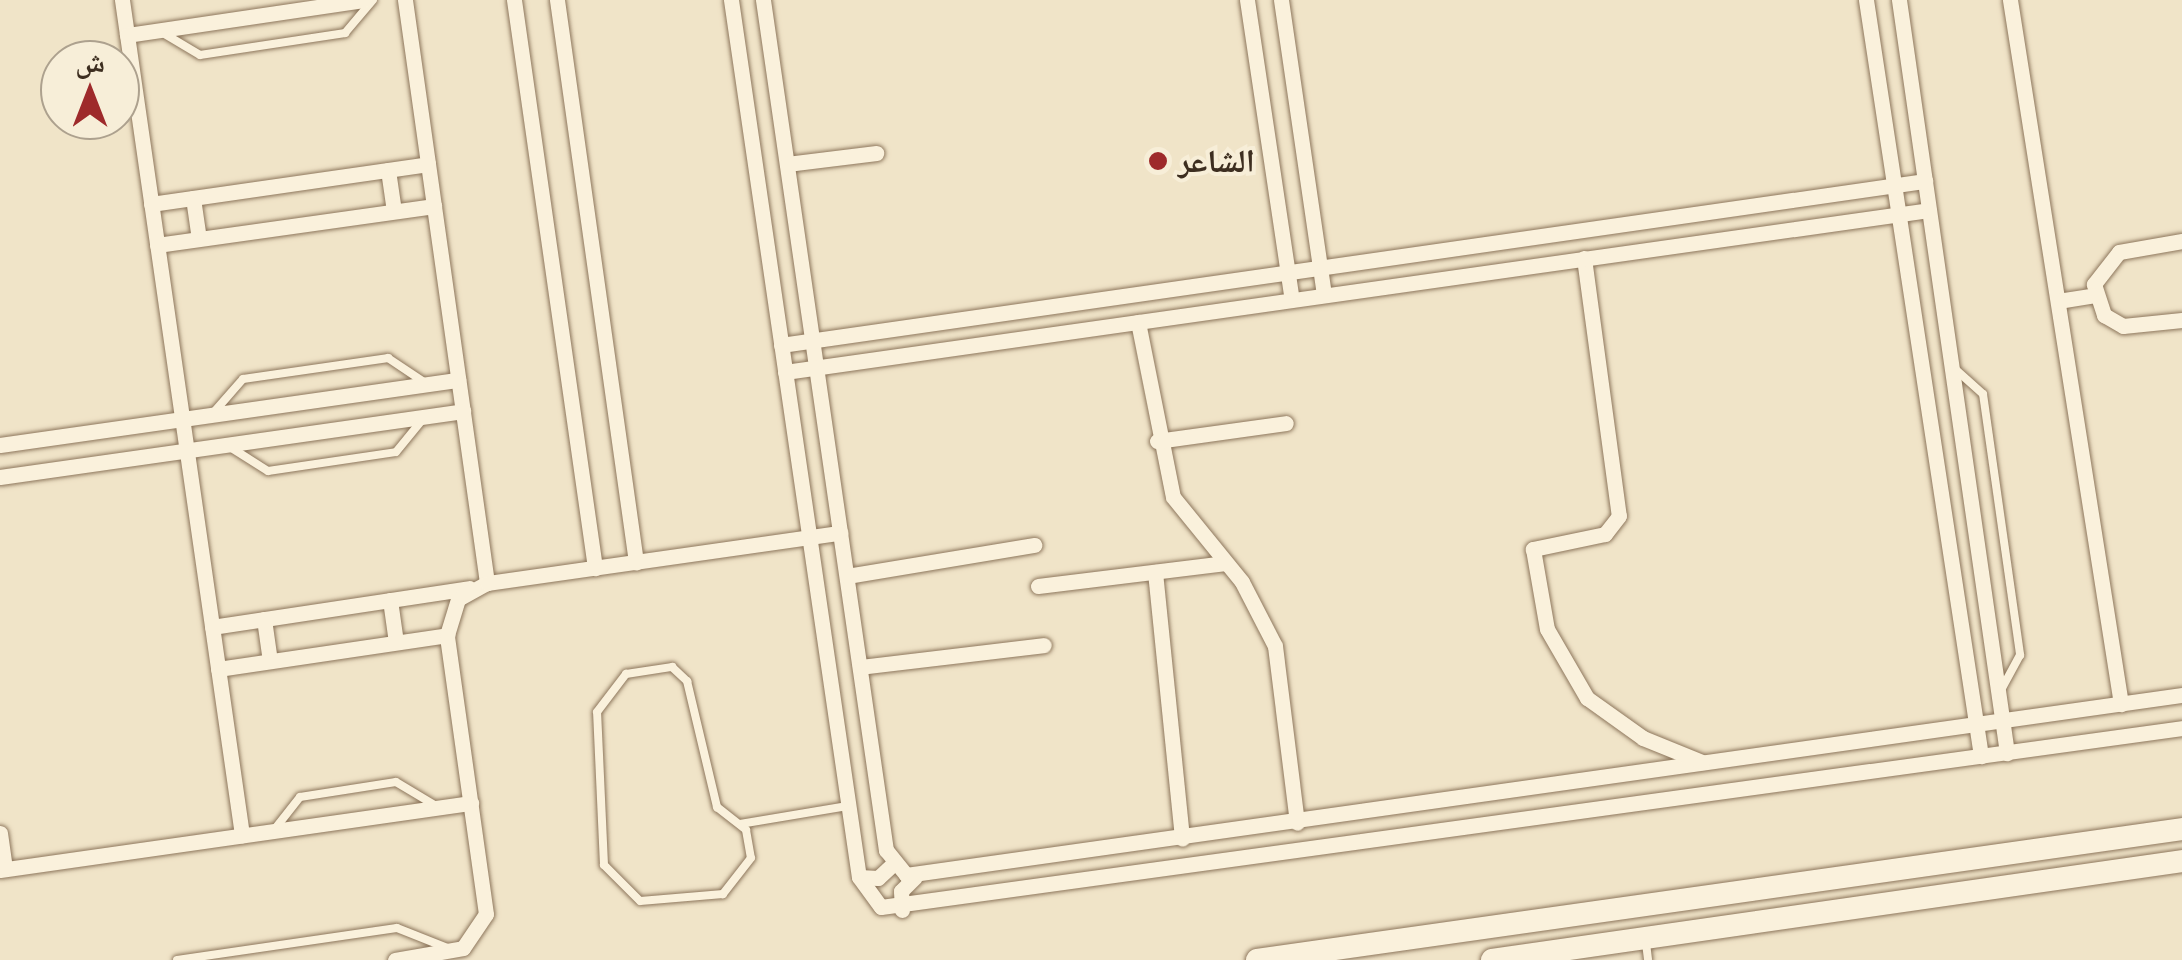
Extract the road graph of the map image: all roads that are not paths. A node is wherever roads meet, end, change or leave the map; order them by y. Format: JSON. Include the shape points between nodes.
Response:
{"nodes":[{"id":1,"x":364,"y":0,"type":"edge"},
{"id":2,"x":373,"y":0,"type":"edge"},
{"id":3,"x":405,"y":0,"type":"edge"},
{"id":4,"x":514,"y":0,"type":"edge"},
{"id":5,"x":556,"y":0,"type":"edge"},
{"id":6,"x":731,"y":0,"type":"edge"},
{"id":7,"x":762,"y":0,"type":"edge"},
{"id":8,"x":1247,"y":0,"type":"edge"},
{"id":9,"x":1281,"y":0,"type":"edge"},
{"id":10,"x":1866,"y":0,"type":"edge"},
{"id":11,"x":1899,"y":0,"type":"edge"},
{"id":12,"x":2010,"y":0,"type":"edge"},
{"id":13,"x":127,"y":1,"type":"edge"},
{"id":14,"x":159,"y":30,"type":"junction"},
{"id":15,"x":128,"y":35,"type":"junction"},
{"id":16,"x":876,"y":152,"type":"dead end"},
{"id":17,"x":428,"y":164,"type":"junction"},
{"id":18,"x":786,"y":164,"type":"junction"},
{"id":19,"x":388,"y":170,"type":"junction"},
{"id":20,"x":1925,"y":181,"type":"junction"},
{"id":21,"x":1894,"y":186,"type":"junction"},
{"id":22,"x":193,"y":198,"type":"junction"},
{"id":23,"x":152,"y":204,"type":"junction"},
{"id":24,"x":434,"y":206,"type":"junction"},
{"id":25,"x":1929,"y":210,"type":"junction"},
{"id":26,"x":394,"y":212,"type":"junction"},
{"id":27,"x":1899,"y":214,"type":"junction"},
{"id":28,"x":198,"y":239,"type":"junction"},
{"id":29,"x":2182,"y":241,"type":"edge"},
{"id":30,"x":158,"y":246,"type":"junction"},
{"id":31,"x":1584,"y":258,"type":"junction"},
{"id":32,"x":1320,"y":268,"type":"junction"},
{"id":33,"x":1288,"y":272,"type":"junction"},
{"id":34,"x":1324,"y":295,"type":"junction"},
{"id":35,"x":2094,"y":295,"type":"junction"},
{"id":36,"x":1292,"y":300,"type":"junction"},
{"id":37,"x":2058,"y":301,"type":"junction"},
{"id":38,"x":2182,"y":320,"type":"edge"},
{"id":39,"x":1138,"y":322,"type":"junction"},
{"id":40,"x":812,"y":340,"type":"junction"},
{"id":41,"x":781,"y":344,"type":"junction"},
{"id":42,"x":1951,"y":365,"type":"junction"},
{"id":43,"x":816,"y":367,"type":"junction"},
{"id":44,"x":785,"y":372,"type":"junction"},
{"id":45,"x":458,"y":380,"type":"junction"},
{"id":46,"x":428,"y":384,"type":"junction"},
{"id":47,"x":463,"y":411,"type":"junction"},
{"id":48,"x":212,"y":414,"type":"junction"},
{"id":49,"x":425,"y":416,"type":"junction"},
{"id":50,"x":182,"y":419,"type":"junction"},
{"id":51,"x":1286,"y":423,"type":"dead end"},
{"id":52,"x":1157,"y":441,"type":"junction"},
{"id":53,"x":226,"y":444,"type":"junction"},
{"id":54,"x":0,"y":445,"type":"edge"},
{"id":55,"x":187,"y":450,"type":"junction"},
{"id":56,"x":0,"y":477,"type":"edge"},
{"id":57,"x":840,"y":533,"type":"junction"},
{"id":58,"x":809,"y":537,"type":"junction"},
{"id":59,"x":1034,"y":544,"type":"dead end"},
{"id":60,"x":636,"y":562,"type":"junction"},
{"id":61,"x":1226,"y":563,"type":"junction"},
{"id":62,"x":595,"y":568,"type":"junction"},
{"id":63,"x":1156,"y":572,"type":"junction"},
{"id":64,"x":846,"y":576,"type":"junction"},
{"id":65,"x":480,"y":586,"type":"junction"},
{"id":66,"x":1038,"y":586,"type":"dead end"},
{"id":67,"x":390,"y":600,"type":"junction"},
{"id":68,"x":264,"y":619,"type":"junction"},
{"id":69,"x":212,"y":627,"type":"junction"},
{"id":70,"x":447,"y":635,"type":"junction"},
{"id":71,"x":396,"y":642,"type":"junction"},
{"id":72,"x":1044,"y":645,"type":"dead end"},
{"id":73,"x":270,"y":662,"type":"junction"},
{"id":74,"x":860,"y":666,"type":"junction"},
{"id":75,"x":218,"y":669,"type":"junction"},
{"id":76,"x":2182,"y":695,"type":"edge"},
{"id":77,"x":1999,"y":696,"type":"junction"},
{"id":78,"x":2122,"y":704,"type":"junction"},
{"id":79,"x":2002,"y":721,"type":"junction"},
{"id":80,"x":1976,"y":725,"type":"junction"},
{"id":81,"x":2182,"y":728,"type":"edge"},
{"id":82,"x":2007,"y":753,"type":"junction"},
{"id":83,"x":1981,"y":756,"type":"junction"},
{"id":84,"x":1707,"y":764,"type":"junction"},
{"id":85,"x":472,"y":802,"type":"junction"},
{"id":86,"x":848,"y":806,"type":"junction"},
{"id":87,"x":438,"y":807,"type":"junction"},
{"id":88,"x":1296,"y":823,"type":"junction"},
{"id":89,"x":740,"y":824,"type":"junction"},
{"id":90,"x":2182,"y":829,"type":"edge"},
{"id":91,"x":274,"y":830,"type":"junction"},
{"id":92,"x":0,"y":833,"type":"edge"},
{"id":93,"x":242,"y":835,"type":"junction"},
{"id":94,"x":1182,"y":839,"type":"junction"},
{"id":95,"x":2182,"y":862,"type":"edge"},
{"id":96,"x":892,"y":865,"type":"junction"},
{"id":97,"x":2,"y":869,"type":"edge"},
{"id":98,"x":858,"y":877,"type":"junction"},
{"id":99,"x":915,"y":877,"type":"junction"},
{"id":100,"x":902,"y":910,"type":"junction"},
{"id":101,"x":1647,"y":949,"type":"edge"},
{"id":102,"x":454,"y":951,"type":"junction"},
{"id":103,"x":177,"y":960,"type":"edge"},
{"id":104,"x":395,"y":960,"type":"edge"},
{"id":105,"x":1257,"y":960,"type":"edge"},
{"id":106,"x":1492,"y":960,"type":"edge"}],
"edges":[{"from":1,"to":14,"type":"street"},
{"from":2,"to":14,"type":"lane","via":[[345,33],[200,56]]},
{"from":3,"to":17,"type":"street"},
{"from":4,"to":62,"type":"street"},
{"from":5,"to":60,"type":"street"},
{"from":6,"to":41,"type":"street"},
{"from":7,"to":18,"type":"street"},
{"from":8,"to":33,"type":"street"},
{"from":9,"to":32,"type":"street"},
{"from":10,"to":21,"type":"street"},
{"from":11,"to":20,"type":"street"},
{"from":12,"to":37,"type":"street"},
{"from":13,"to":15,"type":"street"},
{"from":14,"to":15,"type":"street"},
{"from":15,"to":23,"type":"street"},
{"from":16,"to":18,"type":"street"},
{"from":17,"to":19,"type":"street"},
{"from":17,"to":24,"type":"street"},
{"from":18,"to":40,"type":"street"},
{"from":19,"to":22,"type":"street"},
{"from":19,"to":26,"type":"street"},
{"from":20,"to":21,"type":"street"},
{"from":20,"to":25,"type":"street"},
{"from":21,"to":27,"type":"street"},
{"from":21,"to":32,"type":"street"},
{"from":22,"to":23,"type":"street"},
{"from":22,"to":28,"type":"street"},
{"from":23,"to":30,"type":"street"},
{"from":24,"to":26,"type":"street"},
{"from":24,"to":45,"type":"street"},
{"from":25,"to":27,"type":"street"},
{"from":25,"to":42,"type":"street"},
{"from":26,"to":28,"type":"street"},
{"from":27,"to":31,"type":"street"},
{"from":27,"to":80,"type":"street"},
{"from":28,"to":30,"type":"street"},
{"from":29,"to":35,"type":"street","via":[[2110,257]]},
{"from":30,"to":50,"type":"street"},
{"from":31,"to":34,"type":"street"},
{"from":31,"to":84,"type":"street","via":[[1619,516],[1605,534],[1532,549],[1547,628],[1571,682],[1604,713]]},
{"from":32,"to":33,"type":"street"},
{"from":32,"to":34,"type":"street"},
{"from":33,"to":36,"type":"street"},
{"from":33,"to":40,"type":"street"},
{"from":34,"to":36,"type":"street"},
{"from":35,"to":37,"type":"street"},
{"from":35,"to":38,"type":"street","via":[[2123,326]]},
{"from":36,"to":39,"type":"street"},
{"from":37,"to":78,"type":"street"},
{"from":39,"to":43,"type":"street"},
{"from":39,"to":52,"type":"street"},
{"from":40,"to":41,"type":"street"},
{"from":40,"to":43,"type":"street"},
{"from":41,"to":44,"type":"street"},
{"from":42,"to":77,"type":"street"},
{"from":42,"to":77,"type":"lane","via":[[1981,389],[1992,453],[2020,655]]},
{"from":43,"to":44,"type":"street"},
{"from":43,"to":57,"type":"street"},
{"from":44,"to":58,"type":"street"},
{"from":45,"to":46,"type":"street"},
{"from":45,"to":47,"type":"street"},
{"from":46,"to":48,"type":"street"},
{"from":46,"to":48,"type":"lane","via":[[388,358],[243,379]]},
{"from":47,"to":49,"type":"street"},
{"from":47,"to":65,"type":"street"},
{"from":48,"to":50,"type":"street"},
{"from":49,"to":53,"type":"street"},
{"from":49,"to":53,"type":"lane","via":[[396,452],[268,471]]},
{"from":50,"to":54,"type":"street"},
{"from":50,"to":55,"type":"street"},
{"from":51,"to":52,"type":"street"},
{"from":52,"to":61,"type":"street","via":[[1182,514]]},
{"from":53,"to":55,"type":"street"},
{"from":55,"to":56,"type":"street"},
{"from":55,"to":69,"type":"street"},
{"from":57,"to":58,"type":"street"},
{"from":57,"to":64,"type":"street"},
{"from":58,"to":60,"type":"street"},
{"from":58,"to":86,"type":"street"},
{"from":59,"to":64,"type":"street"},
{"from":60,"to":62,"type":"street"},
{"from":61,"to":63,"type":"street"},
{"from":61,"to":88,"type":"street","via":[[1281,664]]},
{"from":62,"to":65,"type":"street"},
{"from":63,"to":66,"type":"street"},
{"from":63,"to":94,"type":"street"},
{"from":64,"to":74,"type":"street"},
{"from":65,"to":67,"type":"street"},
{"from":65,"to":70,"type":"street","via":[[453,607]]},
{"from":67,"to":68,"type":"street"},
{"from":67,"to":71,"type":"street"},
{"from":68,"to":69,"type":"street"},
{"from":68,"to":73,"type":"street"},
{"from":69,"to":75,"type":"street"},
{"from":70,"to":71,"type":"street"},
{"from":70,"to":85,"type":"street"},
{"from":71,"to":73,"type":"street"},
{"from":72,"to":74,"type":"street"},
{"from":73,"to":75,"type":"street"},
{"from":74,"to":96,"type":"street"},
{"from":75,"to":93,"type":"street"},
{"from":76,"to":78,"type":"street"},
{"from":77,"to":79,"type":"street"},
{"from":78,"to":79,"type":"street"},
{"from":79,"to":80,"type":"street"},
{"from":79,"to":82,"type":"street"},
{"from":80,"to":83,"type":"street"},
{"from":80,"to":84,"type":"street"},
{"from":81,"to":82,"type":"street"},
{"from":82,"to":83,"type":"street"},
{"from":83,"to":100,"type":"street"},
{"from":84,"to":88,"type":"street"},
{"from":85,"to":87,"type":"street"},
{"from":85,"to":102,"type":"street","via":[[486,914],[476,937]]},
{"from":86,"to":89,"type":"lane"},
{"from":86,"to":98,"type":"street"},
{"from":87,"to":91,"type":"street"},
{"from":87,"to":91,"type":"lane","via":[[396,782],[300,797]]},
{"from":88,"to":94,"type":"street"},
{"from":89,"to":89,"type":"lane","via":[[750,858],[723,894],[640,901],[614,884],[602,852],[594,739],[597,712],[617,681],[648,666],[683,675],[718,807]]},
{"from":90,"to":105,"type":"street"},
{"from":91,"to":93,"type":"street"},
{"from":92,"to":97,"type":"street"},
{"from":93,"to":97,"type":"street"},
{"from":94,"to":99,"type":"street"},
{"from":95,"to":101,"type":"street"},
{"from":96,"to":98,"type":"street","via":[[878,878]]},
{"from":96,"to":99,"type":"street"},
{"from":98,"to":100,"type":"street","via":[[872,900]]},
{"from":99,"to":100,"type":"street","via":[[901,890]]},
{"from":101,"to":106,"type":"street"},
{"from":102,"to":103,"type":"lane","via":[[405,928]]},
{"from":102,"to":104,"type":"street"}]}
